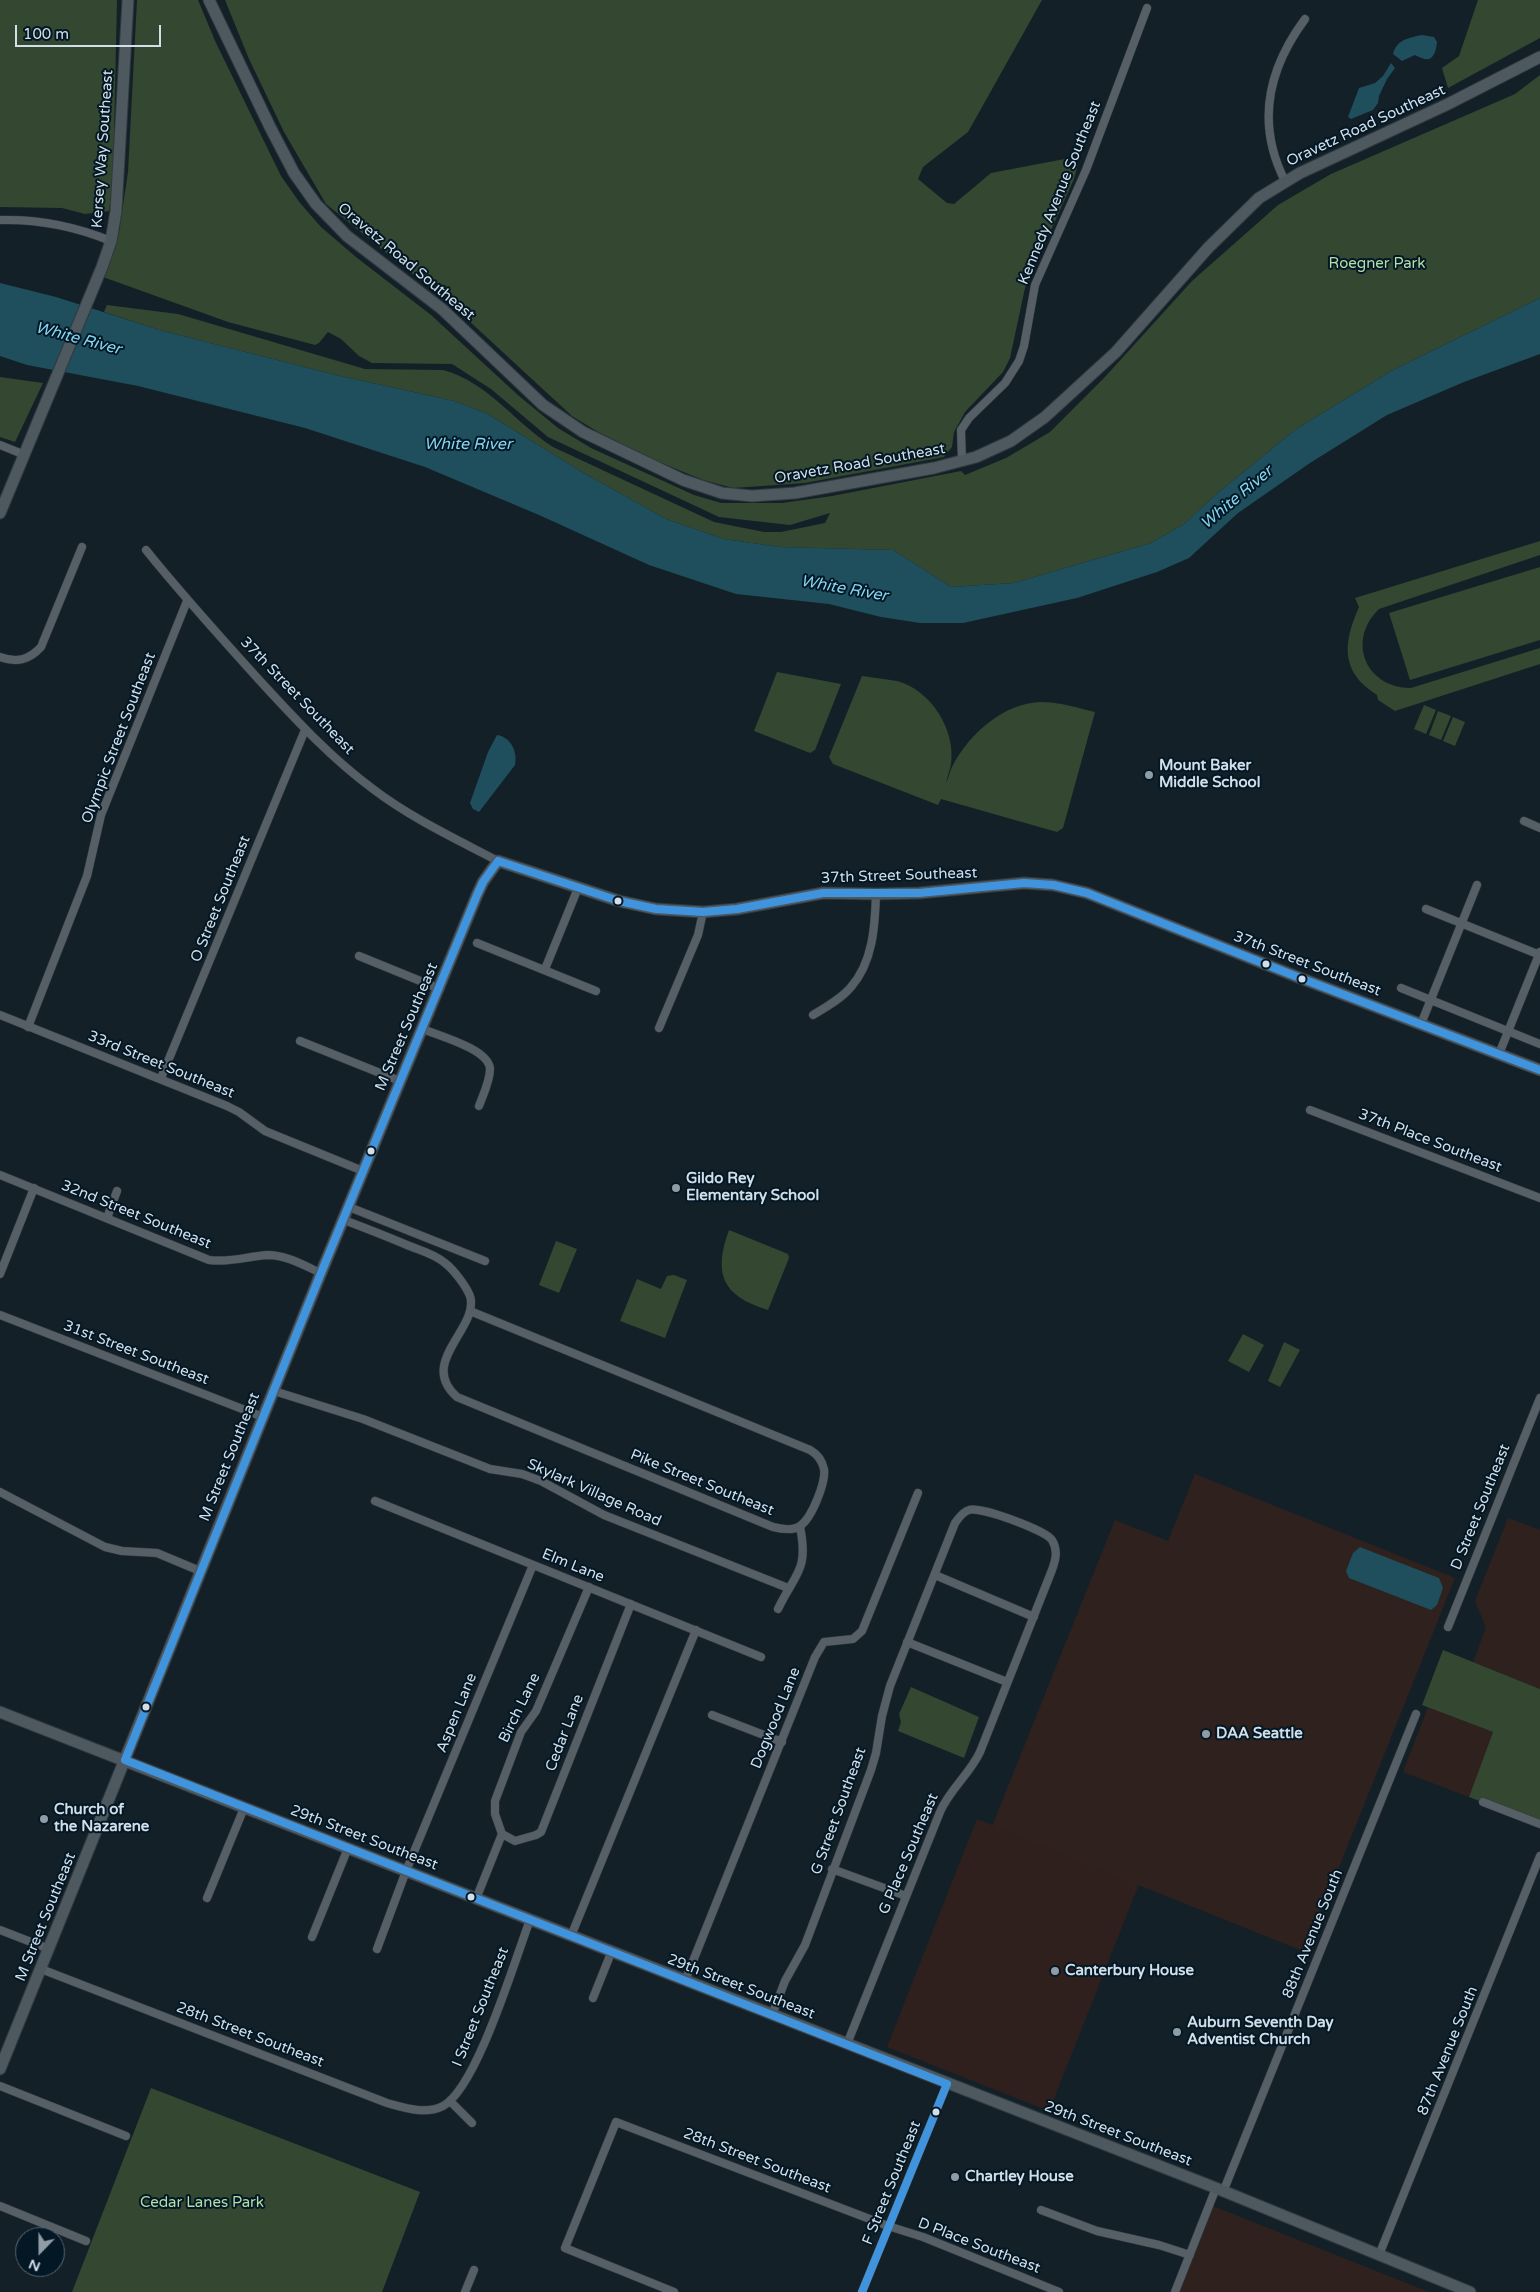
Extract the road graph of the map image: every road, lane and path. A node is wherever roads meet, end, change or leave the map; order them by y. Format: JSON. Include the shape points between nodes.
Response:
{"nodes":[{"id":1,"x":128,"y":0,"type":"edge"},
{"id":2,"x":209,"y":0,"type":"edge"},
{"id":3,"x":1147,"y":8,"type":"dead end"},
{"id":4,"x":1306,"y":19,"type":"dead end"},
{"id":5,"x":1540,"y":57,"type":"edge"},
{"id":6,"x":1286,"y":181,"type":"junction"},
{"id":7,"x":0,"y":220,"type":"edge"},
{"id":8,"x":111,"y":241,"type":"junction"},
{"id":9,"x":0,"y":445,"type":"edge"},
{"id":10,"x":25,"y":455,"type":"junction"},
{"id":11,"x":962,"y":461,"type":"junction"},
{"id":12,"x":0,"y":513,"type":"edge"},
{"id":13,"x":82,"y":547,"type":"dead end"},
{"id":14,"x":146,"y":550,"type":"dead end"},
{"id":15,"x":188,"y":602,"type":"junction"},
{"id":16,"x":0,"y":657,"type":"edge"},
{"id":17,"x":305,"y":730,"type":"junction"},
{"id":18,"x":1524,"y":821,"type":"dead end"},
{"id":19,"x":1540,"y":828,"type":"edge"},
{"id":20,"x":498,"y":861,"type":"junction"},
{"id":21,"x":1476,"y":885,"type":"dead end"},
{"id":22,"x":578,"y":888,"type":"junction"},
{"id":23,"x":876,"y":894,"type":"junction"},
{"id":24,"x":1426,"y":909,"type":"dead end"},
{"id":25,"x":703,"y":912,"type":"junction"},
{"id":26,"x":1461,"y":923,"type":"junction"},
{"id":27,"x":477,"y":943,"type":"dead end"},
{"id":28,"x":1540,"y":954,"type":"edge"},
{"id":29,"x":359,"y":956,"type":"dead end"},
{"id":30,"x":545,"y":969,"type":"junction"},
{"id":31,"x":440,"y":988,"type":"junction"},
{"id":32,"x":1401,"y":988,"type":"dead end"},
{"id":33,"x":596,"y":991,"type":"dead end"},
{"id":34,"x":1430,"y":1000,"type":"junction"},
{"id":35,"x":813,"y":1015,"type":"dead end"},
{"id":36,"x":0,"y":1016,"type":"edge"},
{"id":37,"x":1421,"y":1024,"type":"junction"},
{"id":38,"x":28,"y":1026,"type":"junction"},
{"id":39,"x":659,"y":1028,"type":"dead end"},
{"id":40,"x":423,"y":1029,"type":"junction"},
{"id":41,"x":1508,"y":1031,"type":"junction"},
{"id":42,"x":300,"y":1041,"type":"dead end"},
{"id":43,"x":1540,"y":1044,"type":"edge"},
{"id":44,"x":1499,"y":1054,"type":"junction"},
{"id":45,"x":1540,"y":1070,"type":"edge"},
{"id":46,"x":161,"y":1078,"type":"junction"},
{"id":47,"x":400,"y":1081,"type":"junction"},
{"id":48,"x":479,"y":1106,"type":"dead end"},
{"id":49,"x":1310,"y":1110,"type":"dead end"},
{"id":50,"x":363,"y":1171,"type":"junction"},
{"id":51,"x":0,"y":1175,"type":"edge"},
{"id":52,"x":34,"y":1188,"type":"junction"},
{"id":53,"x":117,"y":1191,"type":"dead end"},
{"id":54,"x":1540,"y":1198,"type":"edge"},
{"id":55,"x":349,"y":1207,"type":"junction"},
{"id":56,"x":107,"y":1218,"type":"junction"},
{"id":57,"x":344,"y":1220,"type":"junction"},
{"id":58,"x":485,"y":1261,"type":"dead end"},
{"id":59,"x":321,"y":1273,"type":"junction"},
{"id":60,"x":0,"y":1274,"type":"edge"},
{"id":61,"x":470,"y":1311,"type":"junction"},
{"id":62,"x":0,"y":1315,"type":"edge"},
{"id":63,"x":274,"y":1391,"type":"junction"},
{"id":64,"x":1540,"y":1398,"type":"edge"},
{"id":65,"x":263,"y":1418,"type":"junction"},
{"id":66,"x":0,"y":1492,"type":"edge"},
{"id":67,"x":918,"y":1493,"type":"dead end"},
{"id":68,"x":375,"y":1501,"type":"dead end"},
{"id":69,"x":800,"y":1527,"type":"junction"},
{"id":70,"x":953,"y":1528,"type":"joint"},
{"id":71,"x":533,"y":1565,"type":"junction"},
{"id":72,"x":200,"y":1570,"type":"junction"},
{"id":73,"x":935,"y":1575,"type":"junction"},
{"id":74,"x":589,"y":1587,"type":"junction"},
{"id":75,"x":788,"y":1588,"type":"junction"},
{"id":76,"x":631,"y":1604,"type":"junction"},
{"id":77,"x":778,"y":1609,"type":"dead end"},
{"id":78,"x":1034,"y":1617,"type":"junction"},
{"id":79,"x":1448,"y":1627,"type":"dead end"},
{"id":80,"x":696,"y":1630,"type":"junction"},
{"id":81,"x":908,"y":1642,"type":"junction"},
{"id":82,"x":761,"y":1657,"type":"dead end"},
{"id":83,"x":1007,"y":1682,"type":"junction"},
{"id":84,"x":0,"y":1712,"type":"edge"},
{"id":85,"x":1416,"y":1714,"type":"dead end"},
{"id":86,"x":712,"y":1715,"type":"dead end"},
{"id":87,"x":782,"y":1742,"type":"junction"},
{"id":88,"x":125,"y":1760,"type":"junction"},
{"id":89,"x":1483,"y":1802,"type":"dead end"},
{"id":90,"x":244,"y":1808,"type":"junction"},
{"id":91,"x":1540,"y":1824,"type":"edge"},
{"id":92,"x":502,"y":1834,"type":"junction"},
{"id":93,"x":348,"y":1848,"type":"junction"},
{"id":94,"x":1540,"y":1856,"type":"edge"},
{"id":95,"x":832,"y":1869,"type":"junction"},
{"id":96,"x":406,"y":1871,"type":"junction"},
{"id":97,"x":906,"y":1896,"type":"junction"},
{"id":98,"x":207,"y":1898,"type":"dead end"},
{"id":99,"x":476,"y":1899,"type":"junction"},
{"id":100,"x":530,"y":1920,"type":"junction"},
{"id":101,"x":0,"y":1930,"type":"edge"},
{"id":102,"x":571,"y":1936,"type":"junction"},
{"id":103,"x":312,"y":1938,"type":"dead end"},
{"id":104,"x":49,"y":1949,"type":"junction"},
{"id":105,"x":377,"y":1949,"type":"dead end"},
{"id":106,"x":611,"y":1953,"type":"junction"},
{"id":107,"x":41,"y":1969,"type":"junction"},
{"id":108,"x":685,"y":1981,"type":"junction"},
{"id":109,"x":593,"y":1998,"type":"dead end"},
{"id":110,"x":772,"y":2016,"type":"junction"},
{"id":111,"x":847,"y":2044,"type":"junction"},
{"id":112,"x":0,"y":2069,"type":"edge"},
{"id":113,"x":947,"y":2084,"type":"junction"},
{"id":114,"x":0,"y":2086,"type":"edge"},
{"id":115,"x":450,"y":2101,"type":"junction"},
{"id":116,"x":472,"y":2123,"type":"dead end"},
{"id":117,"x":126,"y":2136,"type":"dead end"},
{"id":118,"x":1220,"y":2190,"type":"junction"},
{"id":119,"x":0,"y":2206,"type":"edge"},
{"id":120,"x":1041,"y":2210,"type":"dead end"},
{"id":121,"x":888,"y":2226,"type":"junction"},
{"id":122,"x":86,"y":2241,"type":"dead end"},
{"id":123,"x":1190,"y":2254,"type":"junction"},
{"id":124,"x":1379,"y":2255,"type":"junction"},
{"id":125,"x":474,"y":2270,"type":"dead end"},
{"id":126,"x":465,"y":2292,"type":"edge"},
{"id":127,"x":674,"y":2292,"type":"edge"},
{"id":128,"x":862,"y":2292,"type":"edge"},
{"id":129,"x":1059,"y":2292,"type":"edge"},
{"id":130,"x":1175,"y":2292,"type":"edge"},
{"id":131,"x":1470,"y":2292,"type":"edge"}],
"edges":[{"from":1,"to":8,"type":"street","name":"Kersey Way Southeast","via":[[116,211]]},
{"from":2,"to":11,"type":"street","name":"Oravetz Road Southeast","via":[[287,161],[316,204],[348,236],[442,309],[532,395],[583,432],[683,480],[737,495],[795,493]]},
{"from":3,"to":11,"type":"street","name":"Kennedy Avenue Southeast","via":[[1086,170],[1035,285],[1019,361],[1005,382],[961,430]]},
{"from":4,"to":6,"type":"street","via":[[1282,59],[1269,105],[1271,142],[1277,165]]},
{"from":5,"to":6,"type":"street","name":"Oravetz Road Southeast"},
{"from":6,"to":11,"type":"street","name":"Oravetz Road Southeast","via":[[1259,198],[1234,222],[1174,284],[1116,352],[1046,417],[1011,441]]},
{"from":7,"to":8,"type":"street","via":[[87,231]]},
{"from":8,"to":10,"type":"street","name":"Kersey Way Southeast"},
{"from":9,"to":10,"type":"street"},
{"from":10,"to":12,"type":"street","name":"Kersey Way Southeast"},
{"from":13,"to":16,"type":"street","via":[[46,639],[35,654],[15,660]]},
{"from":14,"to":15,"type":"street","name":"37th Street Southeast"},
{"from":15,"to":17,"type":"street","name":"37th Street Southeast"},
{"from":15,"to":38,"type":"street","name":"Olympic Street Southeast","via":[[103,810],[88,876]]},
{"from":17,"to":20,"type":"street","name":"37th Street Southeast","via":[[347,770],[375,791]]},
{"from":17,"to":46,"type":"street","name":"O Street Southeast"},
{"from":18,"to":19,"type":"street"},
{"from":20,"to":22,"type":"street","name":"37th Street Southeast"},
{"from":20,"to":31,"type":"street","name":"M Street Southeast","via":[[477,895]]},
{"from":21,"to":26,"type":"street"},
{"from":22,"to":25,"type":"street","name":"37th Street Southeast","via":[[638,906]]},
{"from":22,"to":30,"type":"street"},
{"from":23,"to":25,"type":"street","name":"37th Street Southeast","via":[[823,892]]},
{"from":23,"to":35,"type":"street","via":[[871,946],[858,977],[851,988]]},
{"from":23,"to":37,"type":"street","name":"37th Street Southeast","via":[[1024,883],[1053,885],[1087,893]]},
{"from":24,"to":26,"type":"street"},
{"from":25,"to":39,"type":"street","via":[[698,935]]},
{"from":26,"to":28,"type":"street"},
{"from":26,"to":34,"type":"street"},
{"from":27,"to":30,"type":"street"},
{"from":28,"to":41,"type":"street"},
{"from":29,"to":31,"type":"street"},
{"from":30,"to":33,"type":"street"},
{"from":31,"to":40,"type":"street","name":"M Street Southeast"},
{"from":32,"to":34,"type":"street"},
{"from":34,"to":37,"type":"street"},
{"from":34,"to":41,"type":"street"},
{"from":36,"to":38,"type":"street","name":"33rd Street Southeast"},
{"from":37,"to":44,"type":"street","name":"37th Street Southeast"},
{"from":38,"to":46,"type":"street","name":"33rd Street Southeast"},
{"from":40,"to":47,"type":"street","name":"M Street Southeast"},
{"from":40,"to":48,"type":"street","via":[[478,1052],[488,1062],[489,1076]]},
{"from":41,"to":43,"type":"street"},
{"from":41,"to":44,"type":"street"},
{"from":42,"to":47,"type":"street"},
{"from":44,"to":45,"type":"street","name":"37th Street Southeast"},
{"from":46,"to":50,"type":"street","name":"33rd Street Southeast","via":[[239,1112],[265,1131]]},
{"from":47,"to":50,"type":"street","name":"M Street Southeast"},
{"from":49,"to":54,"type":"street","name":"37th Place Southeast"},
{"from":50,"to":55,"type":"street","name":"M Street Southeast"},
{"from":51,"to":52,"type":"street","name":"32nd Street Southeast"},
{"from":52,"to":56,"type":"street","name":"32nd Street Southeast"},
{"from":52,"to":60,"type":"street"},
{"from":53,"to":56,"type":"street"},
{"from":55,"to":57,"type":"street","name":"M Street Southeast"},
{"from":55,"to":58,"type":"street"},
{"from":56,"to":59,"type":"street","name":"32nd Street Southeast","via":[[209,1260],[230,1261],[270,1255]]},
{"from":57,"to":59,"type":"street","name":"M Street Southeast"},
{"from":57,"to":61,"type":"street","via":[[444,1262],[470,1297]]},
{"from":59,"to":63,"type":"street","name":"M Street Southeast"},
{"from":61,"to":69,"type":"street","via":[[810,1450],[821,1460],[823,1478],[812,1510]]},
{"from":61,"to":69,"type":"street","name":"Pike Street Southeast","via":[[445,1364],[446,1384],[457,1397],[773,1527]]},
{"from":62,"to":65,"type":"street","name":"31st Street Southeast"},
{"from":63,"to":65,"type":"street","name":"M Street Southeast"},
{"from":63,"to":75,"type":"street","name":"Skylark Village Road","via":[[364,1419],[490,1469],[541,1481],[604,1515]]},
{"from":64,"to":79,"type":"street","name":"D Street Southeast"},
{"from":65,"to":72,"type":"street","name":"M Street Southeast"},
{"from":66,"to":72,"type":"street","via":[[105,1547],[157,1553]]},
{"from":67,"to":87,"type":"street","name":"Dogwood Lane","via":[[862,1631],[853,1639],[829,1640],[820,1646]]},
{"from":68,"to":71,"type":"street","name":"Elm Lane"},
{"from":69,"to":75,"type":"street","via":[[803,1564]]},
{"from":70,"to":73,"type":"street","name":"G Street Southeast"},
{"from":70,"to":78,"type":"street","name":"G Place Southeast","via":[[964,1512],[976,1509],[1040,1530],[1049,1537],[1056,1549],[1052,1570]]},
{"from":71,"to":74,"type":"street","name":"Elm Lane"},
{"from":71,"to":96,"type":"street","name":"Aspen Lane"},
{"from":72,"to":88,"type":"street","name":"M Street Southeast"},
{"from":73,"to":78,"type":"street"},
{"from":73,"to":81,"type":"street","name":"G Street Southeast"},
{"from":74,"to":76,"type":"street","name":"Elm Lane"},
{"from":74,"to":92,"type":"street","name":"Birch Lane","via":[[536,1711],[521,1732],[495,1801],[495,1814]]},
{"from":75,"to":77,"type":"street"},
{"from":76,"to":80,"type":"street","name":"Elm Lane"},
{"from":76,"to":92,"type":"street","name":"Cedar Lane","via":[[541,1832],[515,1841]]},
{"from":78,"to":83,"type":"street","name":"G Place Southeast"},
{"from":80,"to":82,"type":"street","name":"Elm Lane"},
{"from":80,"to":102,"type":"street"},
{"from":81,"to":83,"type":"street"},
{"from":81,"to":95,"type":"street","name":"G Street Southeast","via":[[885,1701],[871,1770]]},
{"from":83,"to":97,"type":"street","name":"G Place Southeast","via":[[976,1760],[944,1803]]},
{"from":84,"to":88,"type":"street","name":"29th Street Southeast"},
{"from":85,"to":118,"type":"street","name":"88th Avenue South"},
{"from":86,"to":87,"type":"street"},
{"from":87,"to":108,"type":"street","name":"Dogwood Lane"},
{"from":88,"to":90,"type":"street","name":"29th Street Southeast"},
{"from":88,"to":104,"type":"street","name":"M Street Southeast"},
{"from":89,"to":91,"type":"street"},
{"from":90,"to":93,"type":"street","name":"29th Street Southeast"},
{"from":90,"to":98,"type":"street"},
{"from":92,"to":99,"type":"street"},
{"from":93,"to":96,"type":"street","name":"29th Street Southeast"},
{"from":93,"to":103,"type":"street"},
{"from":94,"to":124,"type":"street","name":"87th Avenue South"},
{"from":95,"to":97,"type":"street"},
{"from":95,"to":110,"type":"street","name":"G Street Southeast","via":[[805,1945]]},
{"from":96,"to":99,"type":"street","name":"29th Street Southeast"},
{"from":96,"to":105,"type":"street","name":"Aspen Lane"},
{"from":97,"to":111,"type":"street","name":"G Place Southeast"},
{"from":99,"to":100,"type":"street","name":"29th Street Southeast"},
{"from":100,"to":102,"type":"street","name":"29th Street Southeast"},
{"from":100,"to":115,"type":"street","name":"I Street Southeast","via":[[479,2054],[463,2085]]},
{"from":101,"to":104,"type":"street"},
{"from":102,"to":106,"type":"street","name":"29th Street Southeast"},
{"from":104,"to":107,"type":"street","name":"M Street Southeast"},
{"from":106,"to":108,"type":"street","name":"29th Street Southeast"},
{"from":106,"to":109,"type":"street"},
{"from":107,"to":112,"type":"street","name":"M Street Southeast"},
{"from":107,"to":115,"type":"street","name":"28th Street Southeast","via":[[387,2103],[422,2110],[437,2108]]},
{"from":108,"to":110,"type":"street","name":"29th Street Southeast"},
{"from":110,"to":111,"type":"street","name":"29th Street Southeast"},
{"from":111,"to":113,"type":"street","name":"29th Street Southeast"},
{"from":113,"to":118,"type":"street","name":"29th Street Southeast"},
{"from":113,"to":121,"type":"street","name":"F Street Southeast"},
{"from":114,"to":117,"type":"street"},
{"from":115,"to":116,"type":"street"},
{"from":118,"to":123,"type":"street"},
{"from":118,"to":124,"type":"street","name":"29th Street Southeast"},
{"from":119,"to":122,"type":"street"},
{"from":120,"to":123,"type":"street","via":[[1097,2231]]},
{"from":121,"to":127,"type":"street","name":"28th Street Southeast","via":[[616,2122],[565,2248]]},
{"from":121,"to":128,"type":"street","name":"F Street Southeast"},
{"from":121,"to":129,"type":"street","name":"D Place Southeast","via":[[924,2237]]},
{"from":123,"to":130,"type":"street"},
{"from":124,"to":131,"type":"street","name":"29th Street Southeast"},
{"from":125,"to":126,"type":"street"}]}
